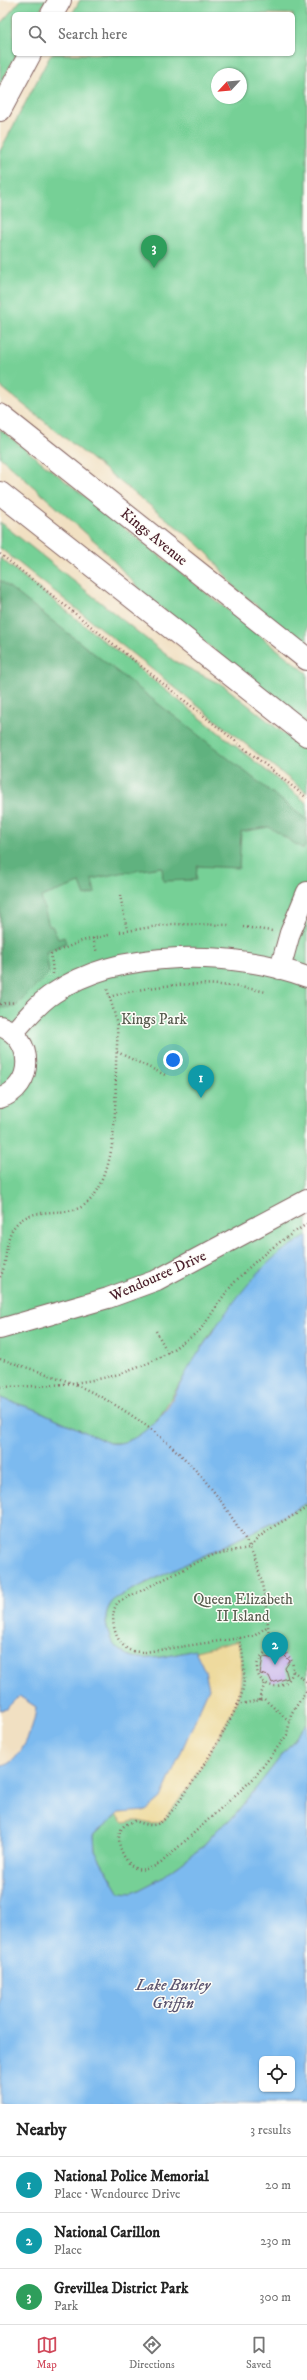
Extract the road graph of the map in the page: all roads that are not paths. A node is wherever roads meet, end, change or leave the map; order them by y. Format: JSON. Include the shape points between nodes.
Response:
{"nodes":[{"id":1,"x":60,"y":0,"type":"edge"},
{"id":2,"x":53,"y":12,"type":"edge"},
{"id":3,"x":29,"y":56,"type":"edge"},
{"id":4,"x":0,"y":110,"type":"edge"},
{"id":5,"x":0,"y":415,"type":"edge"},
{"id":6,"x":0,"y":493,"type":"edge"},
{"id":7,"x":307,"y":659,"type":"edge"},
{"id":8,"x":307,"y":735,"type":"edge"},
{"id":9,"x":307,"y":892,"type":"edge"},
{"id":10,"x":280,"y":969,"type":"junction"},
{"id":11,"x":307,"y":977,"type":"edge"},
{"id":12,"x":6,"y":1030,"type":"edge"},
{"id":13,"x":0,"y":1098,"type":"edge"},
{"id":14,"x":307,"y":1200,"type":"edge"},
{"id":15,"x":0,"y":1329,"type":"edge"}],
"edges":[{"from":1,"to":2,"type":"main road"},
{"from":3,"to":4,"type":"main road"},
{"from":5,"to":7,"type":"main road","name":"Kings Avenue"},
{"from":6,"to":8,"type":"main road"},
{"from":9,"to":10,"type":"street","via":[[290,933]]},
{"from":10,"to":11,"type":"street"},
{"from":10,"to":12,"type":"street","via":[[232,960],[200,958],[169,958],[122,966],[84,978],[55,992]]},
{"from":12,"to":13,"type":"street","via":[[21,1042],[26,1053],[26,1071],[17,1087]]},
{"from":14,"to":15,"type":"street","name":"Wendouree Drive","via":[[157,1280],[108,1298]]}]}
